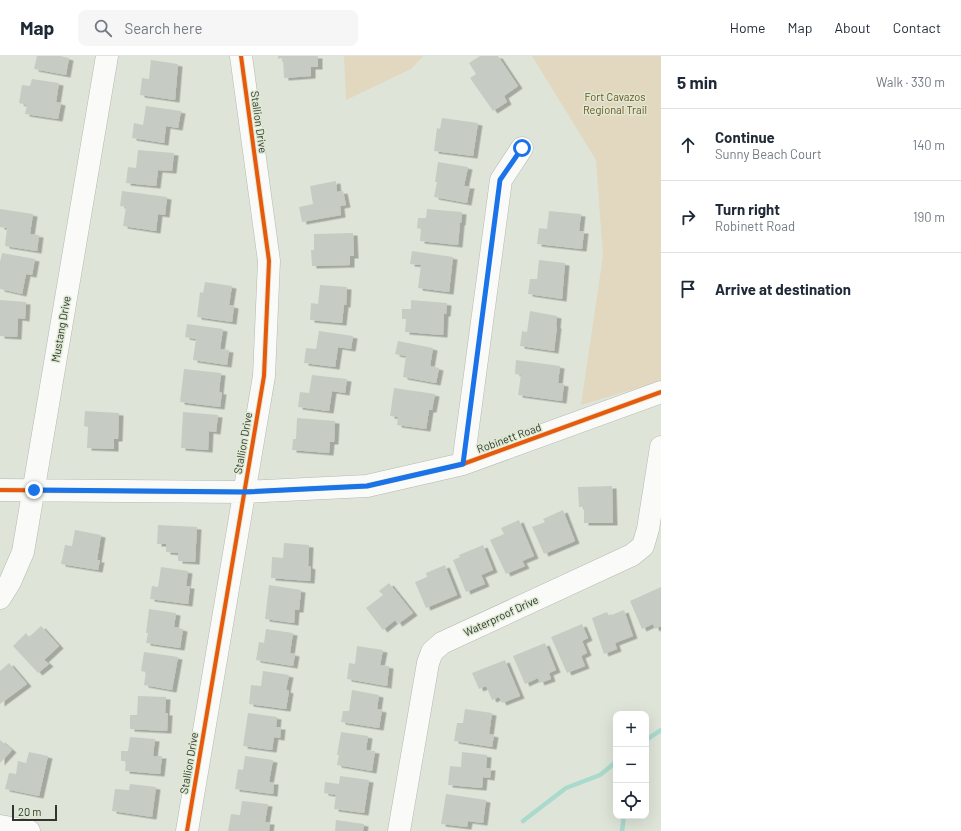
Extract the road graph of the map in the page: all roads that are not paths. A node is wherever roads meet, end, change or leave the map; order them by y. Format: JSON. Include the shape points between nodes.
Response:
{"nodes":[{"id":1,"x":107,"y":56,"type":"edge"},
{"id":2,"x":241,"y":56,"type":"edge"},
{"id":3,"x":522,"y":148,"type":"dead end"},
{"id":4,"x":661,"y":392,"type":"edge"},
{"id":5,"x":661,"y":447,"type":"edge"},
{"id":6,"x":463,"y":464,"type":"junction"},
{"id":7,"x":0,"y":490,"type":"edge"},
{"id":8,"x":34,"y":490,"type":"junction"},
{"id":9,"x":244,"y":492,"type":"junction"},
{"id":10,"x":0,"y":598,"type":"edge"},
{"id":11,"x":0,"y":826,"type":"edge"},
{"id":12,"x":30,"y":831,"type":"edge"},
{"id":13,"x":187,"y":831,"type":"edge"},
{"id":14,"x":399,"y":831,"type":"edge"}],
"edges":[{"from":1,"to":8,"type":"street","name":"Mustang Drive"},
{"from":2,"to":9,"type":"street","name":"Stallion Drive","via":[[268,261],[264,376]]},
{"from":3,"to":6,"type":"street","via":[[500,180]]},
{"from":4,"to":6,"type":"street","name":"Robinett Road"},
{"from":5,"to":14,"type":"street","name":"Waterproof Drive","via":[[643,546],[632,555],[442,643],[432,652]]},
{"from":6,"to":9,"type":"street","name":"Robinett Road","via":[[367,486]]},
{"from":7,"to":8,"type":"street","name":"Robinett Road"},
{"from":8,"to":9,"type":"street","name":"Robinett Road"},
{"from":8,"to":10,"type":"street","name":"Mustang Drive","via":[[23,552]]},
{"from":9,"to":13,"type":"street","name":"Stallion Drive"},
{"from":11,"to":12,"type":"street"}]}
